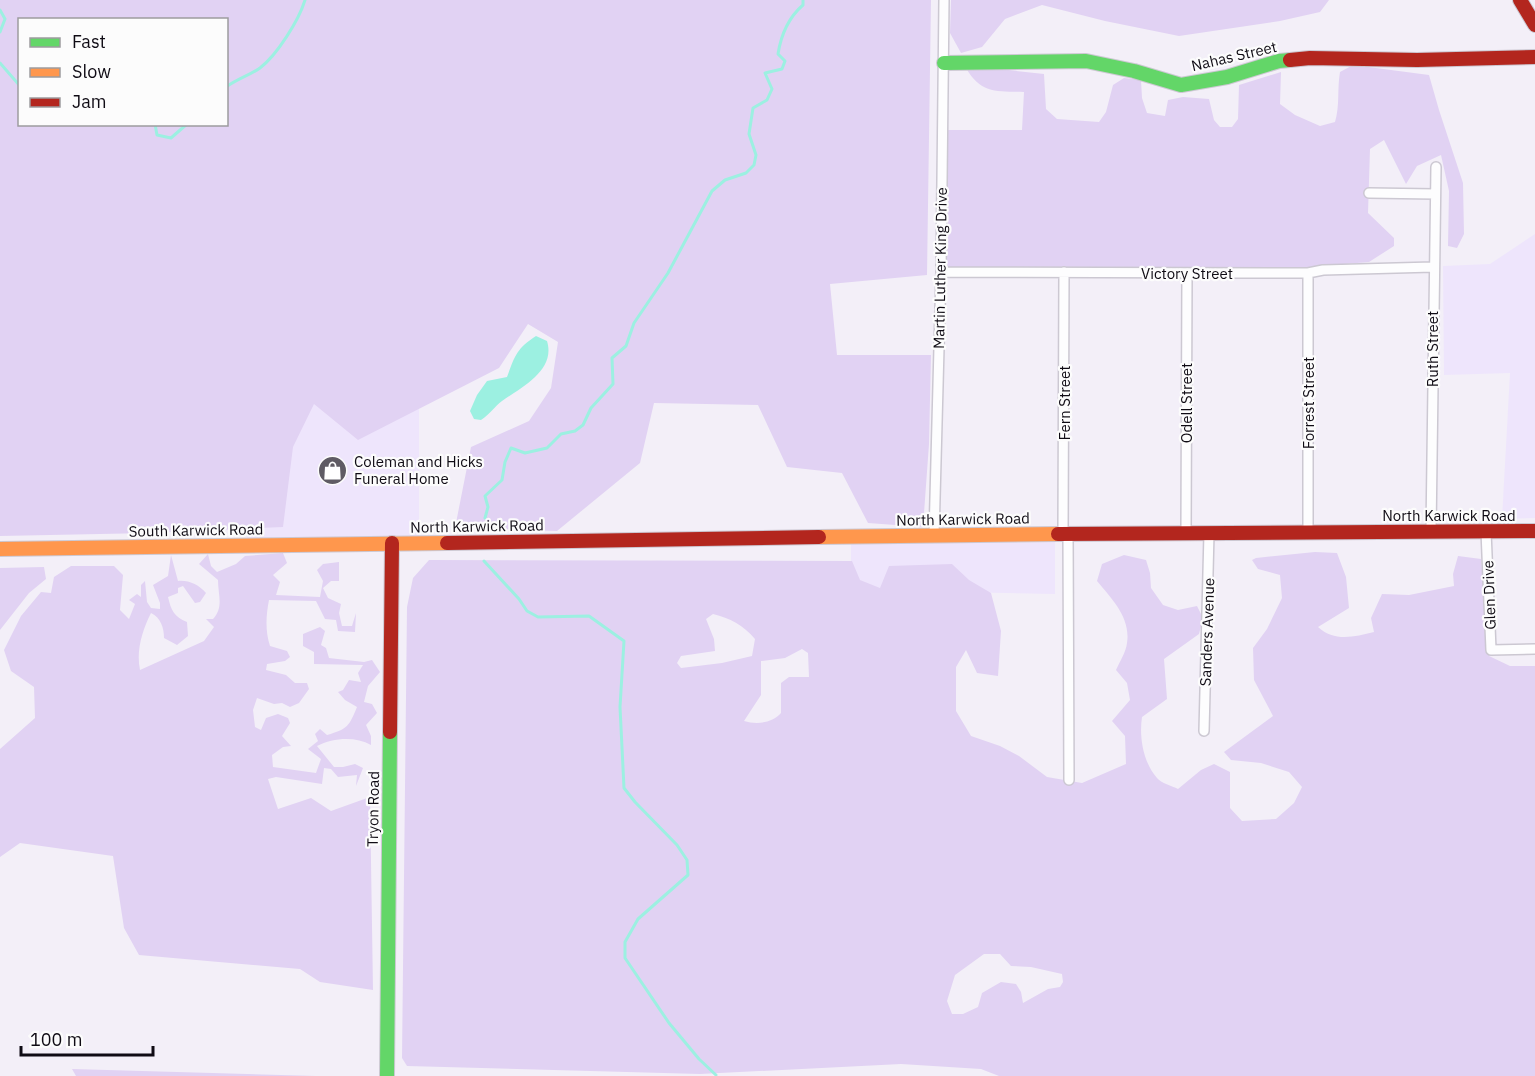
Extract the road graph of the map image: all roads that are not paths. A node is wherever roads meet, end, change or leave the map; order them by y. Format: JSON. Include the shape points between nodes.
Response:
{"nodes":[{"id":1,"x":944,"y":0,"type":"edge"},
{"id":2,"x":1520,"y":0,"type":"edge"},
{"id":3,"x":1535,"y":26,"type":"edge"},
{"id":4,"x":1535,"y":57,"type":"edge"},
{"id":5,"x":944,"y":63,"type":"junction"},
{"id":6,"x":1436,"y":167,"type":"dead end"},
{"id":7,"x":1370,"y":193,"type":"dead end"},
{"id":8,"x":1435,"y":194,"type":"junction"},
{"id":9,"x":1433,"y":267,"type":"junction"},
{"id":10,"x":941,"y":272,"type":"junction"},
{"id":11,"x":1064,"y":272,"type":"junction"},
{"id":12,"x":1186,"y":273,"type":"junction"},
{"id":13,"x":1308,"y":273,"type":"junction"},
{"id":14,"x":1486,"y":531,"type":"junction"},
{"id":15,"x":1535,"y":531,"type":"edge"},
{"id":16,"x":1308,"y":532,"type":"junction"},
{"id":17,"x":1431,"y":532,"type":"junction"},
{"id":18,"x":1186,"y":533,"type":"junction"},
{"id":19,"x":1209,"y":533,"type":"junction"},
{"id":20,"x":1065,"y":534,"type":"junction"},
{"id":21,"x":934,"y":536,"type":"junction"},
{"id":22,"x":392,"y":543,"type":"junction"},
{"id":23,"x":0,"y":549,"type":"edge"},
{"id":24,"x":1535,"y":649,"type":"edge"},
{"id":25,"x":1204,"y":731,"type":"dead end"},
{"id":26,"x":1069,"y":780,"type":"dead end"},
{"id":27,"x":387,"y":1076,"type":"edge"}],
"edges":[{"from":1,"to":5,"type":"street","name":"Martin Luther King Drive"},
{"from":2,"to":3,"type":"street"},
{"from":4,"to":5,"type":"street","name":"Nahas Street","via":[[1310,58],[1279,61],[1227,77],[1181,85],[1086,61]]},
{"from":5,"to":10,"type":"street","name":"Martin Luther King Drive"},
{"from":6,"to":8,"type":"street","name":"Ruth Street"},
{"from":7,"to":8,"type":"street"},
{"from":8,"to":9,"type":"street","name":"Ruth Street"},
{"from":9,"to":13,"type":"street","name":"Victory Street"},
{"from":9,"to":17,"type":"street","name":"Ruth Street"},
{"from":10,"to":11,"type":"street","name":"Victory Street"},
{"from":10,"to":21,"type":"street","name":"Martin Luther King Drive"},
{"from":11,"to":12,"type":"street","name":"Victory Street"},
{"from":11,"to":20,"type":"street","name":"Fern Street"},
{"from":12,"to":13,"type":"street","name":"Victory Street"},
{"from":12,"to":18,"type":"street","name":"Odell Street"},
{"from":13,"to":16,"type":"street","name":"Forrest Street"},
{"from":14,"to":15,"type":"street","name":"North Karwick Road"},
{"from":14,"to":17,"type":"street","name":"North Karwick Road"},
{"from":14,"to":24,"type":"street","name":"Glen Drive","via":[[1491,650]]},
{"from":16,"to":17,"type":"street","name":"North Karwick Road"},
{"from":16,"to":19,"type":"street","name":"North Karwick Road"},
{"from":18,"to":19,"type":"street","name":"North Karwick Road"},
{"from":18,"to":20,"type":"street","name":"North Karwick Road"},
{"from":19,"to":25,"type":"street","name":"Sanders Avenue"},
{"from":20,"to":21,"type":"street","name":"North Karwick Road"},
{"from":20,"to":26,"type":"street","name":"Fern Street"},
{"from":21,"to":22,"type":"street","name":"North Karwick Road"},
{"from":22,"to":23,"type":"street","name":"South Karwick Road"},
{"from":22,"to":27,"type":"street","name":"Tryon Road"}]}
